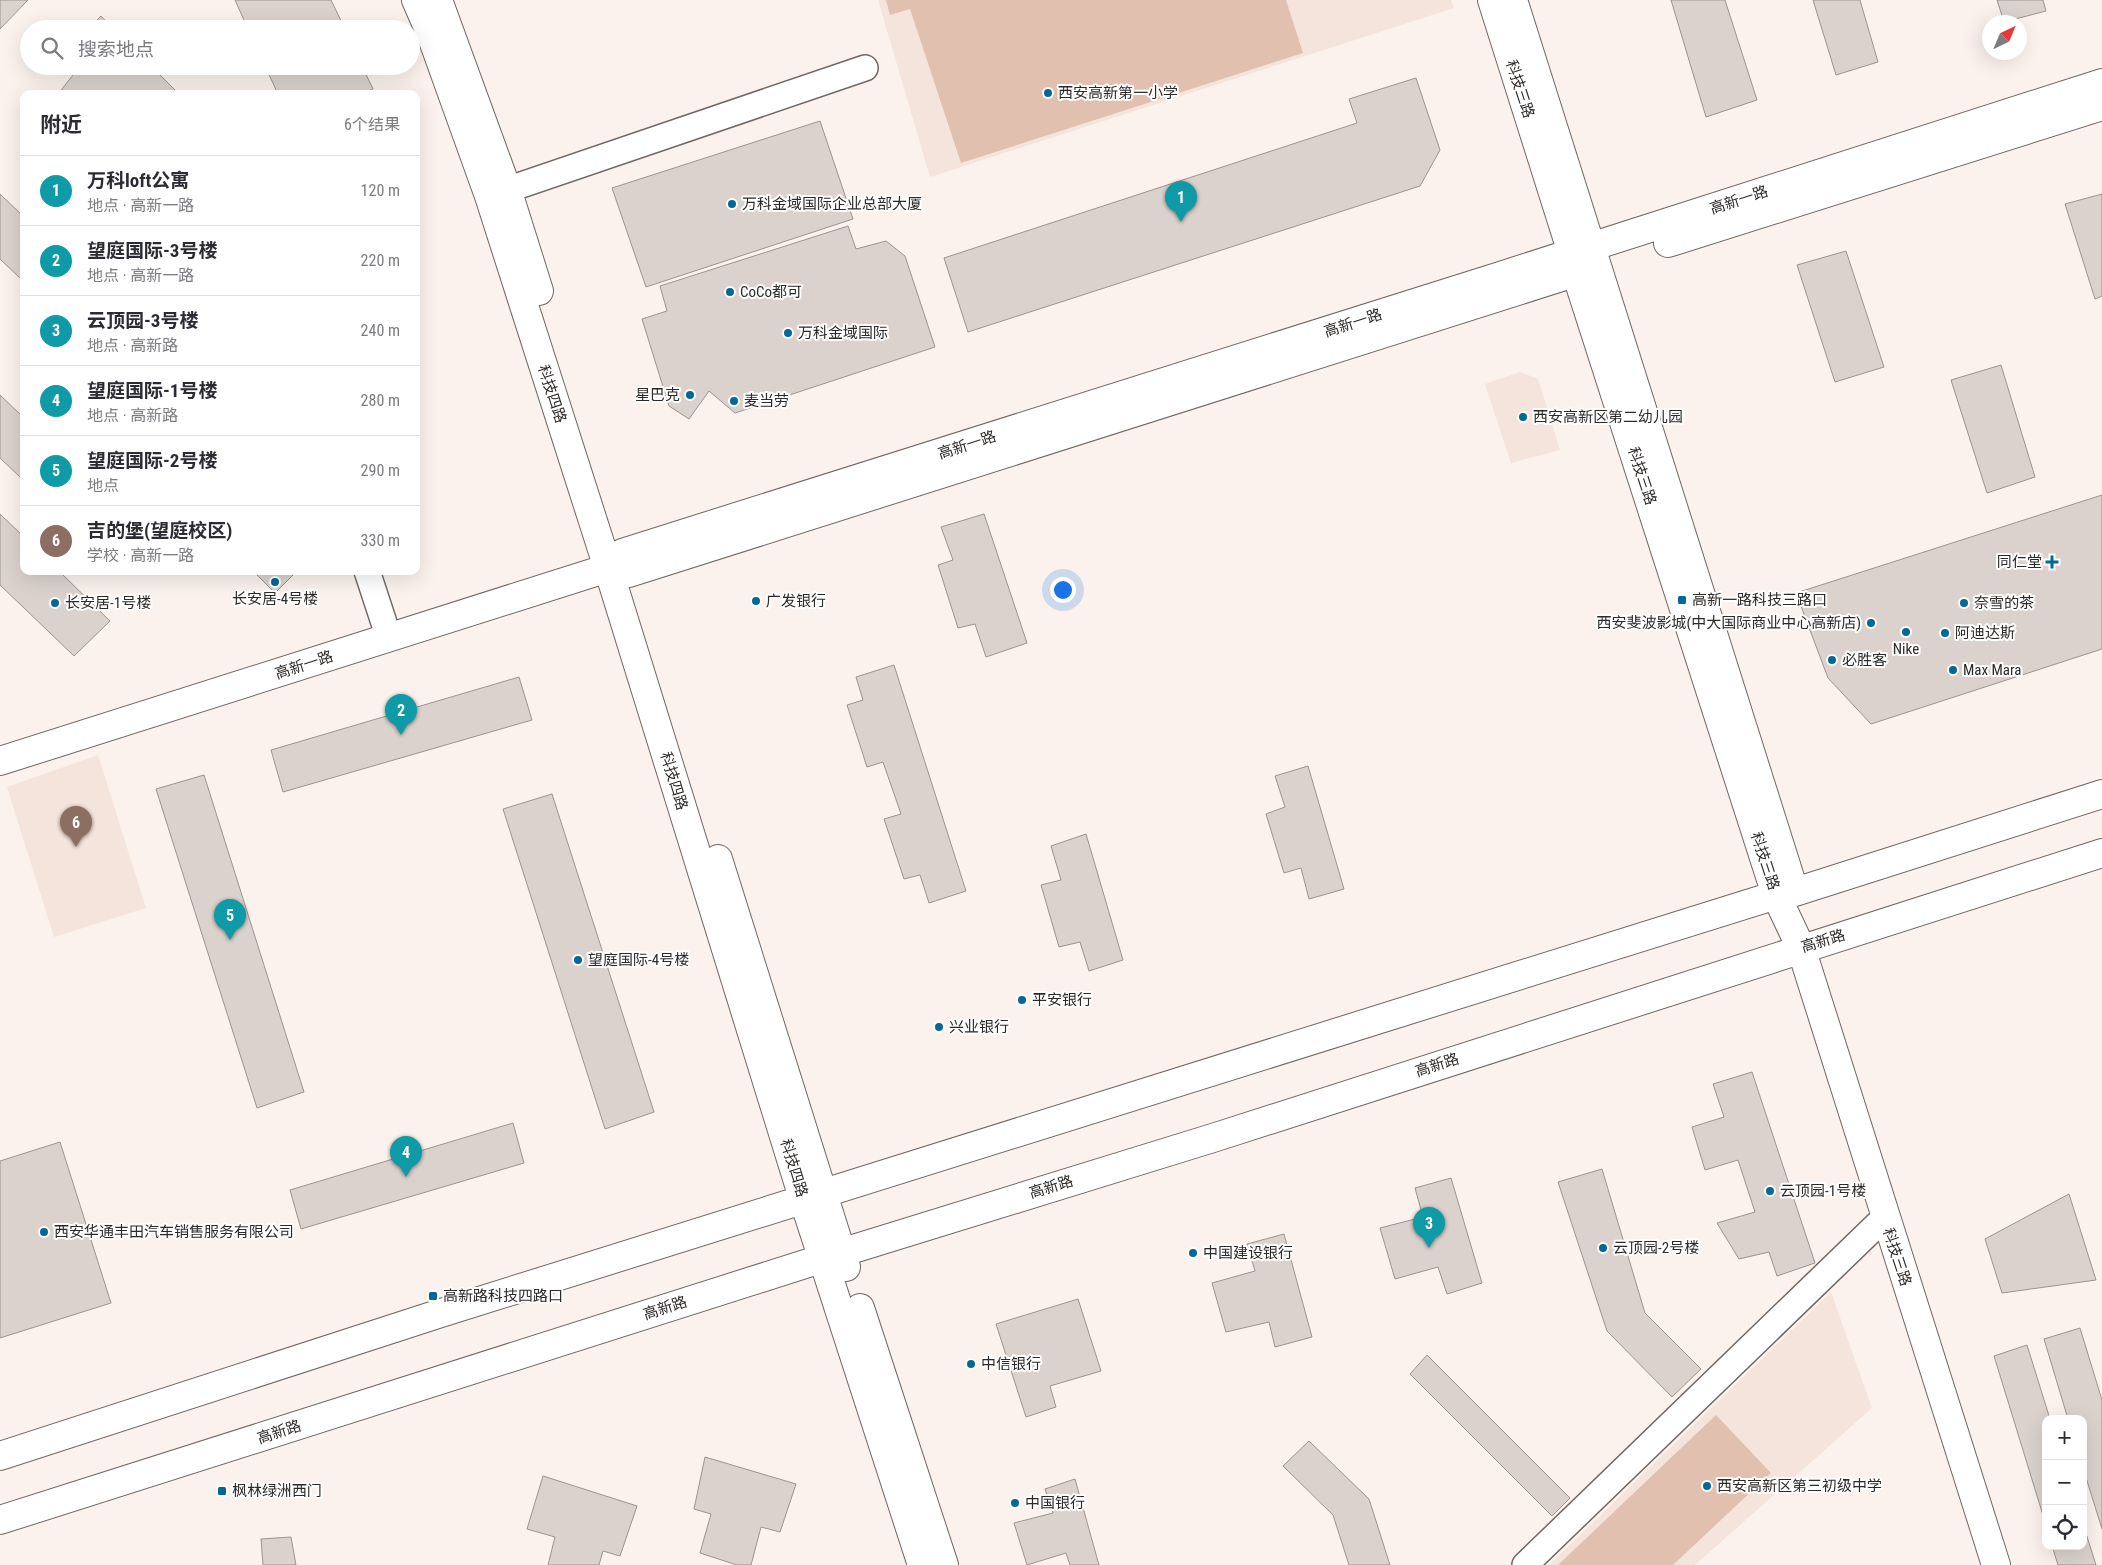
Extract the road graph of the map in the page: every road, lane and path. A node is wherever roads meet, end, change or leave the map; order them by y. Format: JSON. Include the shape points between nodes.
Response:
{"nodes":[{"id":1,"x":416,"y":0,"type":"edge"},
{"id":2,"x":438,"y":0,"type":"edge"},
{"id":3,"x":1492,"y":0,"type":"edge"},
{"id":4,"x":1513,"y":0,"type":"edge"},
{"id":5,"x":865,"y":68,"type":"dead end"},
{"id":6,"x":2102,"y":83,"type":"edge"},
{"id":7,"x":2102,"y":106,"type":"edge"},
{"id":8,"x":498,"y":193,"type":"junction"},
{"id":9,"x":1584,"y":260,"type":"junction"},
{"id":10,"x":619,"y":565,"type":"junction"},
{"id":11,"x":368,"y":575,"type":"edge"},
{"id":12,"x":389,"y":638,"type":"junction"},
{"id":13,"x":0,"y":761,"type":"edge"},
{"id":14,"x":2102,"y":794,"type":"edge"},
{"id":15,"x":2102,"y":853,"type":"edge"},
{"id":16,"x":1785,"y":894,"type":"junction"},
{"id":17,"x":1801,"y":948,"type":"junction"},
{"id":18,"x":814,"y":1197,"type":"junction"},
{"id":19,"x":1885,"y":1217,"type":"junction"},
{"id":20,"x":833,"y":1255,"type":"junction"},
{"id":21,"x":0,"y":1456,"type":"edge"},
{"id":22,"x":0,"y":1520,"type":"edge"},
{"id":23,"x":922,"y":1565,"type":"edge"},
{"id":24,"x":944,"y":1565,"type":"edge"},
{"id":25,"x":1525,"y":1565,"type":"edge"},
{"id":26,"x":1996,"y":1565,"type":"edge"}],
"edges":[{"from":1,"to":8,"type":"street","name":"科技四路"},
{"from":2,"to":8,"type":"street","name":"科技四路"},
{"from":3,"to":9,"type":"street","name":"科技三路"},
{"from":4,"to":9,"type":"street","name":"科技三路"},
{"from":5,"to":8,"type":"street"},
{"from":6,"to":9,"type":"street","name":"高新一路"},
{"from":7,"to":9,"type":"street","name":"高新一路"},
{"from":8,"to":10,"type":"street","name":"科技四路"},
{"from":9,"to":10,"type":"street","name":"高新一路"},
{"from":9,"to":16,"type":"street","name":"科技三路"},
{"from":10,"to":12,"type":"street","name":"高新一路"},
{"from":10,"to":18,"type":"street","name":"科技四路"},
{"from":11,"to":12,"type":"street"},
{"from":12,"to":13,"type":"street","name":"高新一路"},
{"from":14,"to":16,"type":"street"},
{"from":15,"to":17,"type":"street","name":"高新路"},
{"from":16,"to":17,"type":"street","name":"科技三路"},
{"from":16,"to":18,"type":"street"},
{"from":17,"to":19,"type":"street","name":"科技三路"},
{"from":17,"to":20,"type":"street","name":"高新路"},
{"from":18,"to":20,"type":"street","name":"科技四路"},
{"from":18,"to":21,"type":"street","via":[[441,1313]]},
{"from":19,"to":25,"type":"street"},
{"from":19,"to":26,"type":"street","name":"科技三路"},
{"from":20,"to":22,"type":"street","name":"高新路"},
{"from":20,"to":23,"type":"street","name":"科技四路"},
{"from":20,"to":24,"type":"street","name":"科技四路"}]}
